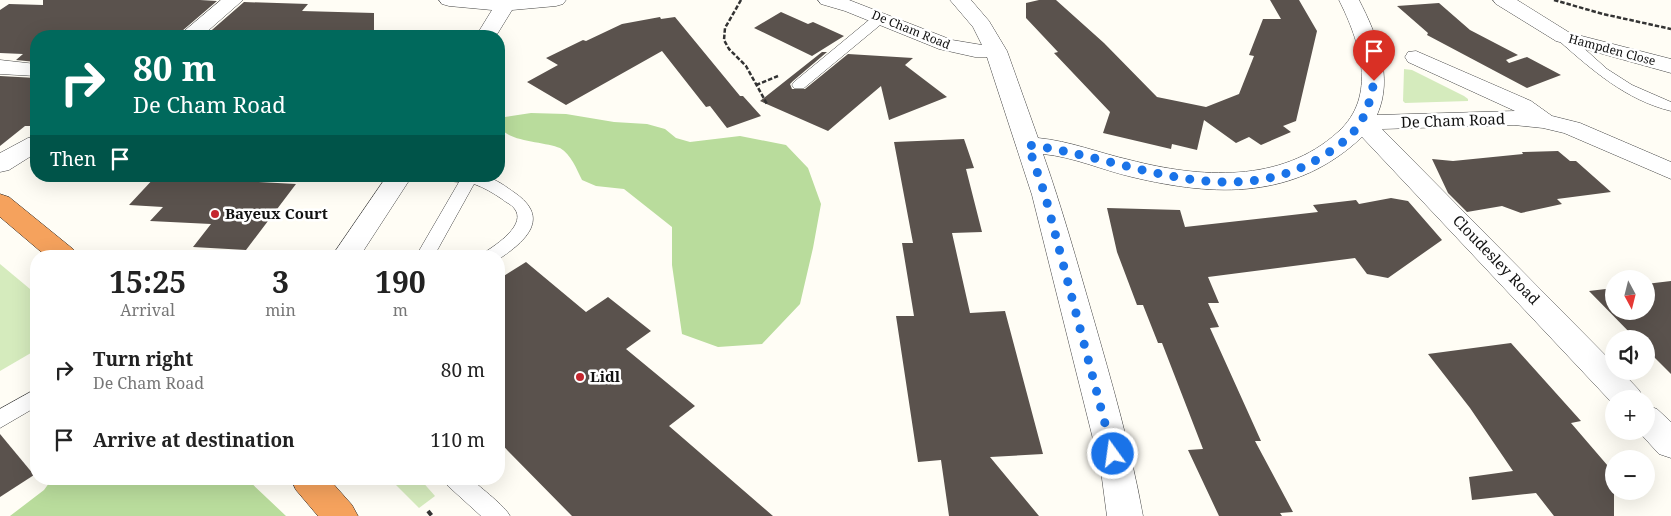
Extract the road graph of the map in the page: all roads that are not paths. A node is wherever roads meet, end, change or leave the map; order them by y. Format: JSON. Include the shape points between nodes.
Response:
{"nodes":[{"id":1,"x":233,"y":0,"type":"edge"},
{"id":2,"x":449,"y":0,"type":"edge"},
{"id":3,"x":556,"y":0,"type":"edge"},
{"id":4,"x":828,"y":0,"type":"edge"},
{"id":5,"x":960,"y":0,"type":"edge"},
{"id":6,"x":1349,"y":0,"type":"edge"},
{"id":7,"x":1503,"y":0,"type":"edge"},
{"id":8,"x":506,"y":3,"type":"edge"},
{"id":9,"x":880,"y":18,"type":"junction"},
{"id":10,"x":197,"y":30,"type":"edge"},
{"id":11,"x":490,"y":30,"type":"edge"},
{"id":12,"x":1563,"y":37,"type":"junction"},
{"id":13,"x":996,"y":51,"type":"junction"},
{"id":14,"x":1416,"y":57,"type":"dead end"},
{"id":15,"x":1671,"y":66,"type":"edge"},
{"id":16,"x":0,"y":67,"type":"edge"},
{"id":17,"x":30,"y":70,"type":"edge"},
{"id":18,"x":798,"y":85,"type":"dead end"},
{"id":19,"x":1671,"y":107,"type":"edge"},
{"id":20,"x":1544,"y":121,"type":"junction"},
{"id":21,"x":1362,"y":123,"type":"junction"},
{"id":22,"x":1028,"y":145,"type":"junction"},
{"id":23,"x":30,"y":146,"type":"edge"},
{"id":24,"x":0,"y":164,"type":"edge"},
{"id":25,"x":1671,"y":171,"type":"edge"},
{"id":26,"x":396,"y":182,"type":"edge"},
{"id":27,"x":468,"y":182,"type":"edge"},
{"id":28,"x":486,"y":182,"type":"edge"},
{"id":29,"x":0,"y":203,"type":"edge"},
{"id":30,"x":56,"y":250,"type":"edge"},
{"id":31,"x":350,"y":250,"type":"edge"},
{"id":32,"x":428,"y":250,"type":"edge"},
{"id":33,"x":499,"y":250,"type":"edge"},
{"id":34,"x":1619,"y":390,"type":"edge"},
{"id":35,"x":30,"y":400,"type":"edge"},
{"id":36,"x":0,"y":419,"type":"edge"},
{"id":37,"x":1655,"y":427,"type":"edge"},
{"id":38,"x":1671,"y":444,"type":"edge"},
{"id":39,"x":313,"y":485,"type":"edge"},
{"id":40,"x":462,"y":485,"type":"edge"},
{"id":41,"x":340,"y":516,"type":"edge"},
{"id":42,"x":499,"y":516,"type":"edge"},
{"id":43,"x":1125,"y":516,"type":"edge"}],
"edges":[{"from":1,"to":10,"type":"street"},
{"from":2,"to":8,"type":"street"},
{"from":3,"to":8,"type":"street"},
{"from":4,"to":9,"type":"street","name":"De Cham Road"},
{"from":5,"to":13,"type":"street","via":[[982,25]]},
{"from":6,"to":21,"type":"street","via":[[1362,22],[1374,81],[1370,106]]},
{"from":7,"to":12,"type":"street","name":"Hampden Close"},
{"from":8,"to":11,"type":"street"},
{"from":9,"to":13,"type":"street","name":"De Cham Road","via":[[946,45],[974,51]]},
{"from":9,"to":18,"type":"lane"},
{"from":12,"to":15,"type":"street","name":"Hampden Close"},
{"from":12,"to":19,"type":"lane","via":[[1618,83]]},
{"from":13,"to":22,"type":"street"},
{"from":14,"to":20,"type":"street","via":[[1523,106]]},
{"from":16,"to":17,"type":"street"},
{"from":20,"to":21,"type":"street","name":"De Cham Road","via":[[1514,118]]},
{"from":20,"to":25,"type":"street","via":[[1572,128]]},
{"from":21,"to":22,"type":"street","via":[[1342,144],[1314,162],[1280,176],[1249,181],[1181,179],[1062,149]]},
{"from":21,"to":34,"type":"street","name":"Cloudesley Road"},
{"from":22,"to":43,"type":"street","via":[[1088,352],[1118,471]]},
{"from":23,"to":24,"type":"street"},
{"from":26,"to":31,"type":"street"},
{"from":27,"to":32,"type":"lane"},
{"from":28,"to":33,"type":"lane","via":[[521,206],[526,217],[510,243]]},
{"from":29,"to":30,"type":"highway"},
{"from":35,"to":36,"type":"lane"},
{"from":37,"to":38,"type":"street"},
{"from":39,"to":41,"type":"highway"},
{"from":40,"to":42,"type":"lane"}]}
